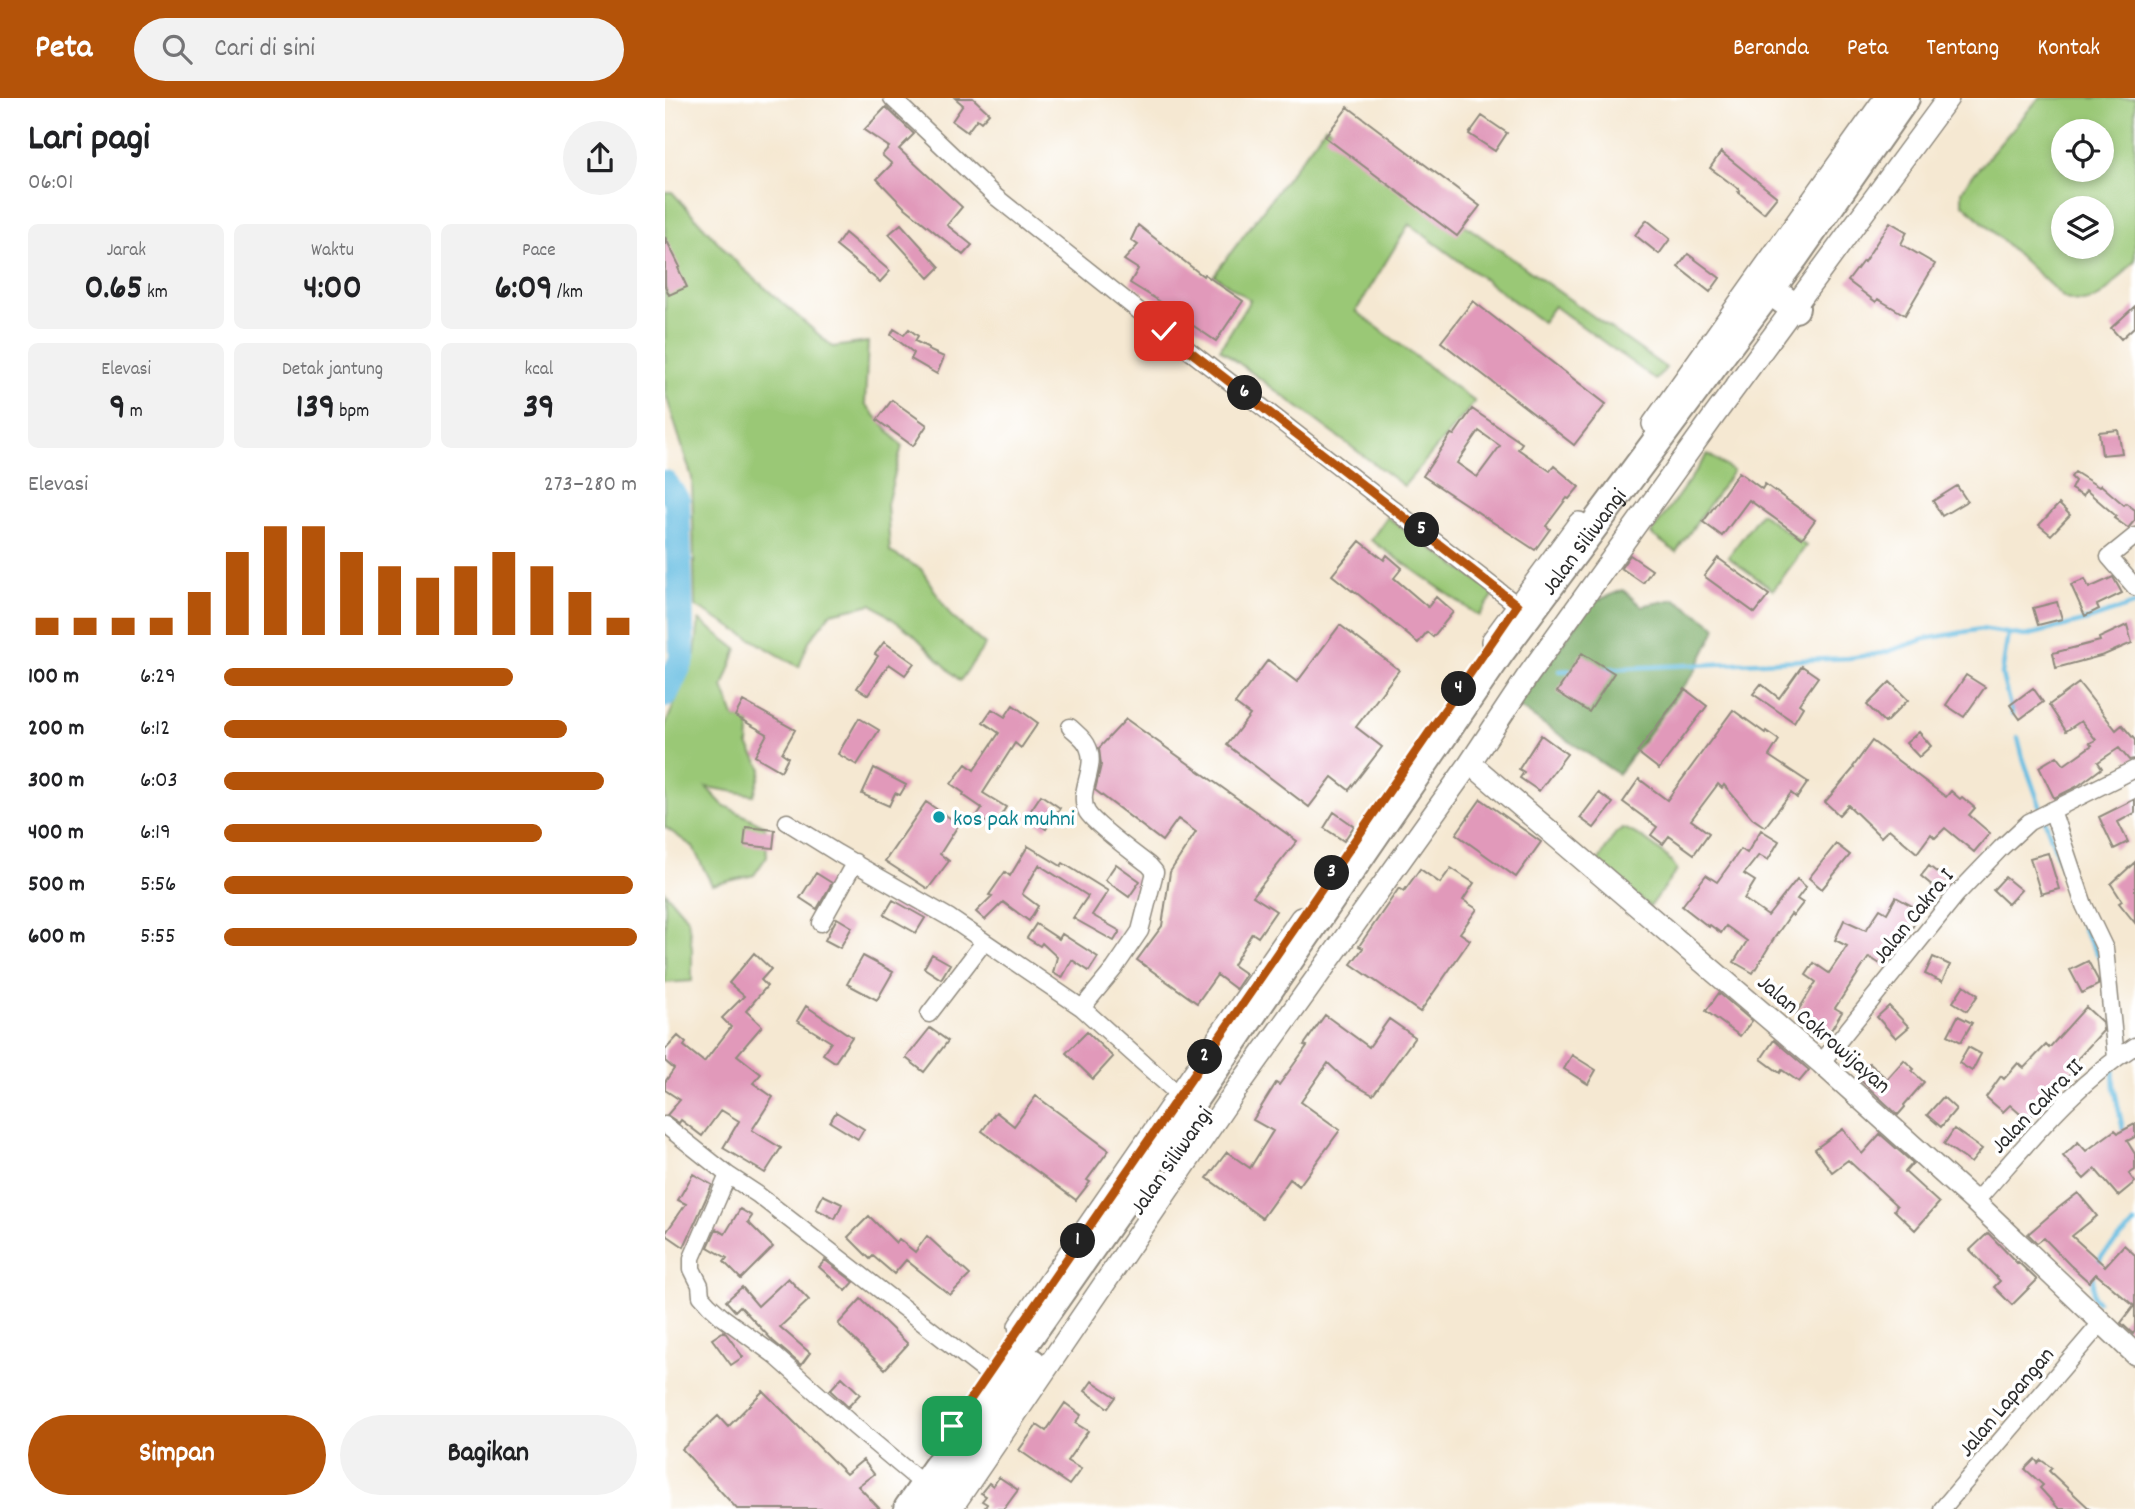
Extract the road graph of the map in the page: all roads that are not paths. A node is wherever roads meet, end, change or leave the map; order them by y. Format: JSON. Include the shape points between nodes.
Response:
{"nodes":[{"id":1,"x":892,"y":98,"type":"edge"},
{"id":2,"x":1927,"y":98,"type":"edge"},
{"id":3,"x":1948,"y":98,"type":"edge"},
{"id":4,"x":1889,"y":106,"type":"edge"},
{"id":5,"x":1788,"y":303,"type":"junction"},
{"id":6,"x":2135,"y":536,"type":"edge"},
{"id":7,"x":2135,"y":587,"type":"edge"},
{"id":8,"x":1517,"y":605,"type":"junction"},
{"id":9,"x":1070,"y":727,"type":"dead end"},
{"id":10,"x":1469,"y":763,"type":"junction"},
{"id":11,"x":2135,"y":769,"type":"edge"},
{"id":12,"x":2045,"y":814,"type":"junction"},
{"id":13,"x":787,"y":821,"type":"dead end"},
{"id":14,"x":855,"y":862,"type":"junction"},
{"id":15,"x":821,"y":923,"type":"dead end"},
{"id":16,"x":984,"y":942,"type":"junction"},
{"id":17,"x":1082,"y":1008,"type":"junction"},
{"id":18,"x":929,"y":1014,"type":"dead end"},
{"id":19,"x":2135,"y":1045,"type":"edge"},
{"id":20,"x":2113,"y":1060,"type":"junction"},
{"id":21,"x":1821,"y":1063,"type":"junction"},
{"id":22,"x":1179,"y":1095,"type":"junction"},
{"id":23,"x":665,"y":1125,"type":"edge"},
{"id":24,"x":728,"y":1175,"type":"junction"},
{"id":25,"x":1129,"y":1194,"type":"junction"},
{"id":26,"x":1975,"y":1202,"type":"junction"},
{"id":27,"x":1060,"y":1280,"type":"junction"},
{"id":28,"x":2102,"y":1322,"type":"junction"},
{"id":29,"x":2134,"y":1353,"type":"edge"},
{"id":30,"x":987,"y":1373,"type":"junction"},
{"id":31,"x":916,"y":1478,"type":"junction"},
{"id":32,"x":895,"y":1509,"type":"edge"},
{"id":33,"x":908,"y":1509,"type":"edge"},
{"id":34,"x":934,"y":1509,"type":"edge"},
{"id":35,"x":951,"y":1509,"type":"edge"},
{"id":36,"x":1942,"y":1509,"type":"edge"}],
"edges":[{"from":1,"to":8,"type":"street","via":[[996,197]]},
{"from":2,"to":5,"type":"highway","name":"Jalan Siliwangi"},
{"from":3,"to":5,"type":"street"},
{"from":4,"to":8,"type":"street"},
{"from":4,"to":25,"type":"highway","name":"Jalan Siliwangi","via":[[1787,268],[1500,652]]},
{"from":5,"to":10,"type":"street"},
{"from":5,"to":25,"type":"highway","name":"Jalan Siliwangi"},
{"from":6,"to":7,"type":"street","via":[[2109,557]]},
{"from":8,"to":22,"type":"street"},
{"from":9,"to":17,"type":"street","via":[[1090,755],[1084,798],[1087,811],[1154,872],[1140,930]]},
{"from":10,"to":21,"type":"street","name":"Jalan Cokrowijayan"},
{"from":10,"to":35,"type":"street","via":[[1234,1093]]},
{"from":11,"to":12,"type":"street","name":"Jalan Cakra I"},
{"from":12,"to":20,"type":"street","via":[[2065,849],[2105,949]]},
{"from":12,"to":21,"type":"street","name":"Jalan Cakra I","via":[[2001,848],[1966,885]]},
{"from":13,"to":14,"type":"street"},
{"from":14,"to":15,"type":"street"},
{"from":14,"to":16,"type":"street"},
{"from":16,"to":17,"type":"street"},
{"from":16,"to":18,"type":"street"},
{"from":17,"to":22,"type":"street"},
{"from":19,"to":20,"type":"street","name":"Jalan Cakra II"},
{"from":20,"to":26,"type":"street","name":"Jalan Cakra II","via":[[2056,1113]]},
{"from":21,"to":26,"type":"street","name":"Jalan Cokrowijayan"},
{"from":22,"to":25,"type":"street"},
{"from":23,"to":24,"type":"street"},
{"from":24,"to":30,"type":"street"},
{"from":24,"to":31,"type":"street","via":[[692,1258],[701,1296]]},
{"from":25,"to":27,"type":"highway","name":"Jalan Siliwangi"},
{"from":25,"to":34,"type":"highway","name":"Jalan Siliwangi"},
{"from":26,"to":28,"type":"street","name":"Jalan Cokrowijayan"},
{"from":27,"to":30,"type":"street"},
{"from":27,"to":33,"type":"highway","name":"Jalan Siliwangi"},
{"from":28,"to":29,"type":"street","name":"Jalan Cokrowijayan"},
{"from":28,"to":36,"type":"street","name":"Jalan Lapangan"},
{"from":30,"to":31,"type":"street"},
{"from":31,"to":32,"type":"street"}]}
